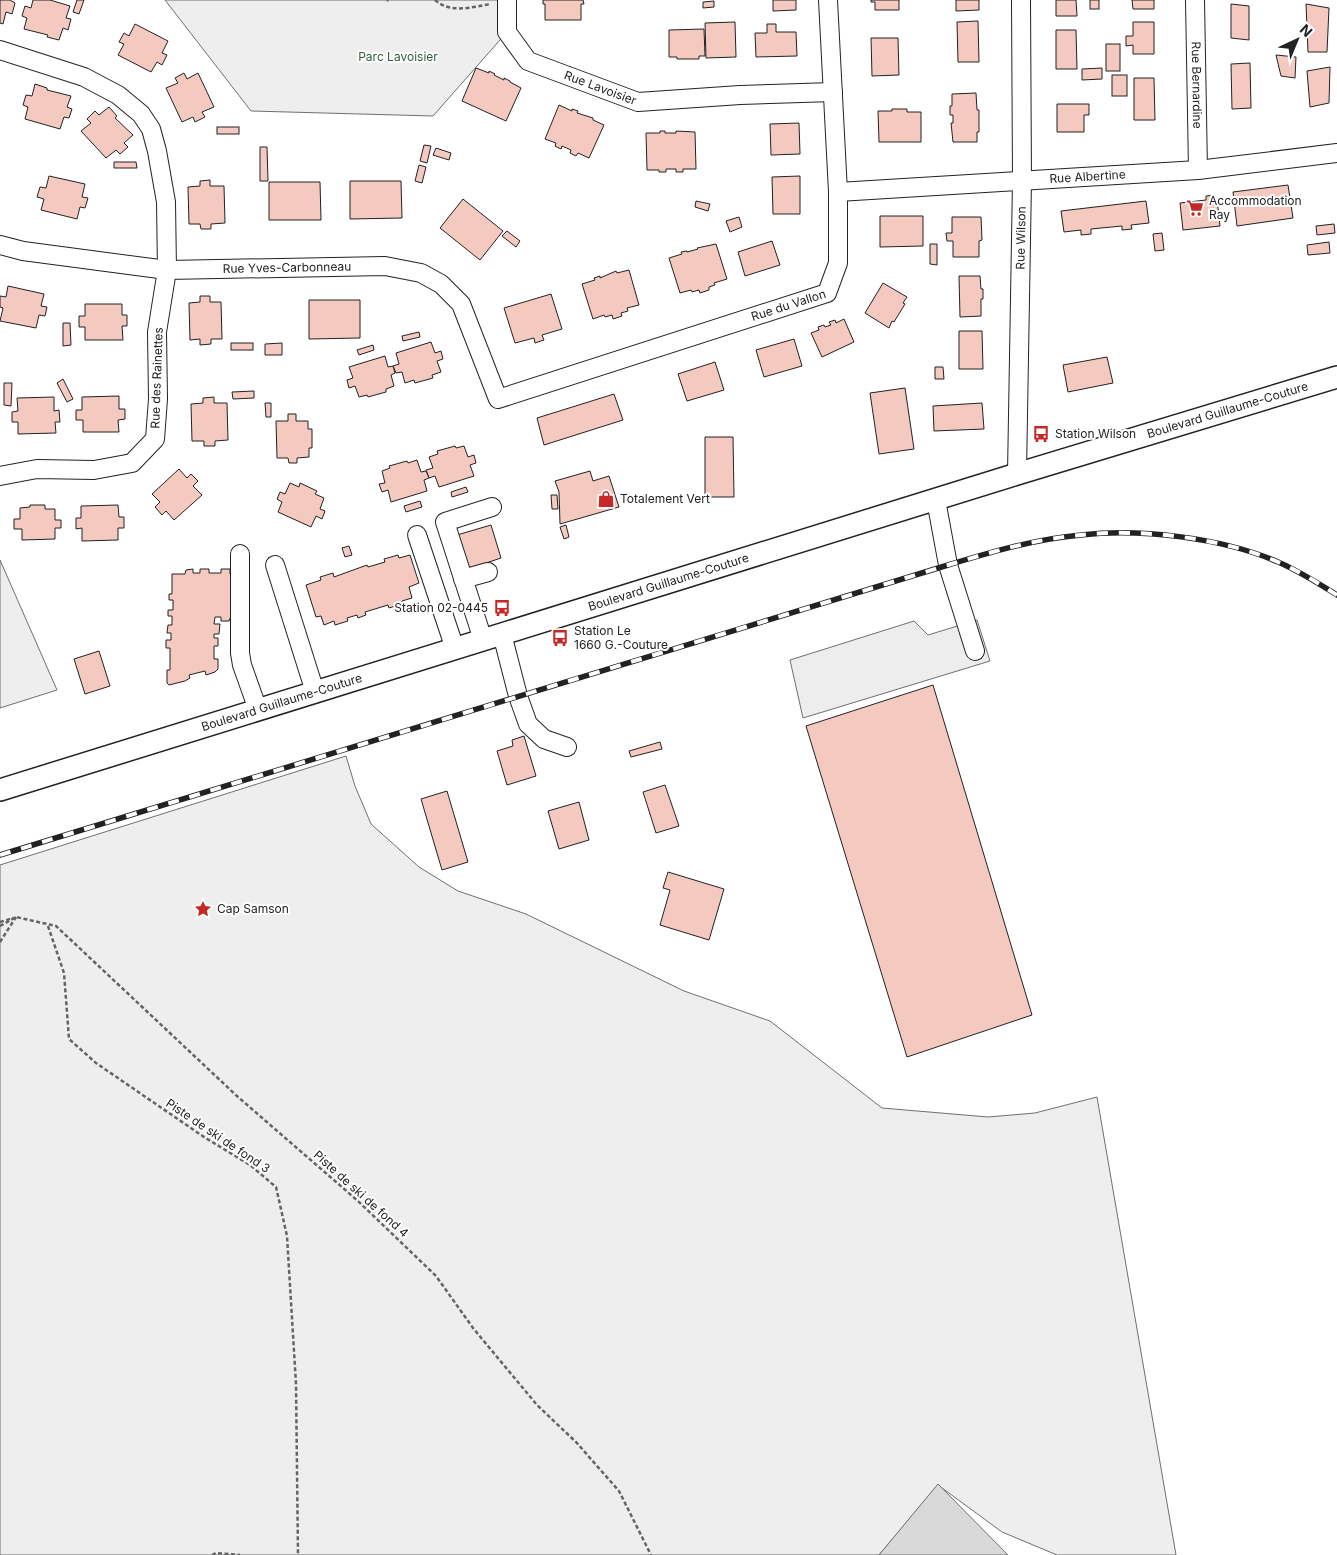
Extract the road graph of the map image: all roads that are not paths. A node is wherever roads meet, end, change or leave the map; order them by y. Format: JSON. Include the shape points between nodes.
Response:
{"nodes":[{"id":1,"x":828,"y":0,"type":"edge"},
{"id":2,"x":1021,"y":0,"type":"edge"},
{"id":3,"x":1195,"y":0,"type":"edge"},
{"id":4,"x":507,"y":1,"type":"edge"},
{"id":5,"x":0,"y":50,"type":"edge"},
{"id":6,"x":833,"y":92,"type":"junction"},
{"id":7,"x":1337,"y":153,"type":"edge"},
{"id":8,"x":1198,"y":170,"type":"junction"},
{"id":9,"x":1022,"y":181,"type":"junction"},
{"id":10,"x":838,"y":192,"type":"junction"},
{"id":11,"x":0,"y":245,"type":"edge"},
{"id":12,"x":167,"y":270,"type":"junction"},
{"id":13,"x":1337,"y":377,"type":"edge"},
{"id":14,"x":498,"y":399,"type":"joint"},
{"id":15,"x":1017,"y":474,"type":"junction"},
{"id":16,"x":0,"y":476,"type":"edge"},
{"id":17,"x":936,"y":500,"type":"junction"},
{"id":18,"x":492,"y":507,"type":"dead end"},
{"id":19,"x":417,"y":535,"type":"dead end"},
{"id":20,"x":240,"y":554,"type":"dead end"},
{"id":21,"x":275,"y":565,"type":"dead end"},
{"id":22,"x":488,"y":572,"type":"dead end"},
{"id":23,"x":463,"y":579,"type":"junction"},
{"id":24,"x":492,"y":637,"type":"junction"},
{"id":25,"x":455,"y":649,"type":"junction"},
{"id":26,"x":975,"y":651,"type":"dead end"},
{"id":27,"x":315,"y":692,"type":"junction"},
{"id":28,"x":258,"y":710,"type":"junction"},
{"id":29,"x":567,"y":747,"type":"dead end"},
{"id":30,"x":0,"y":790,"type":"edge"}],
"edges":[{"from":1,"to":6,"type":"street","name":"Rue du Vallon"},
{"from":2,"to":9,"type":"street","name":"Rue Wilson"},
{"from":3,"to":8,"type":"street","name":"Rue Bernardine"},
{"from":4,"to":6,"type":"street","name":"Rue Lavoisier","via":[[507,32],[528,61],[638,102]]},
{"from":5,"to":12,"type":"street","name":"Rue des Rainettes","via":[[84,77],[118,94],[141,114],[151,129],[166,202]]},
{"from":6,"to":10,"type":"street","name":"Rue du Vallon"},
{"from":7,"to":8,"type":"street","name":"Rue Albertine"},
{"from":8,"to":9,"type":"street","name":"Rue Albertine"},
{"from":9,"to":10,"type":"street","name":"Rue Albertine"},
{"from":9,"to":15,"type":"street","name":"Rue Wilson"},
{"from":10,"to":14,"type":"street","name":"Rue du Vallon","via":[[838,263],[827,294]]},
{"from":11,"to":12,"type":"street","name":"Rue Yves-Carbonneau","via":[[23,251]]},
{"from":12,"to":14,"type":"street","name":"Rue Yves-Carbonneau","via":[[385,266],[421,273],[441,284],[461,304]]},
{"from":12,"to":16,"type":"street","name":"Rue des Rainettes","via":[[157,332],[155,439],[132,463],[94,470],[37,469]]},
{"from":13,"to":15,"type":"main road","name":"Boulevard Guillaume-Couture"},
{"from":15,"to":17,"type":"main road","name":"Boulevard Guillaume-Couture"},
{"from":17,"to":24,"type":"main road","name":"Boulevard Guillaume-Couture"},
{"from":17,"to":26,"type":"street","via":[[948,564]]},
{"from":18,"to":23,"type":"street","via":[[445,522]]},
{"from":19,"to":25,"type":"street"},
{"from":20,"to":28,"type":"street","via":[[240,653]]},
{"from":21,"to":27,"type":"street"},
{"from":22,"to":23,"type":"street"},
{"from":23,"to":24,"type":"street"},
{"from":24,"to":25,"type":"main road","name":"Boulevard Guillaume-Couture"},
{"from":24,"to":29,"type":"street","via":[[528,724],[544,739]]},
{"from":25,"to":27,"type":"main road","name":"Boulevard Guillaume-Couture"},
{"from":27,"to":28,"type":"main road","name":"Boulevard Guillaume-Couture"},
{"from":28,"to":30,"type":"main road","name":"Boulevard Guillaume-Couture"}]}
